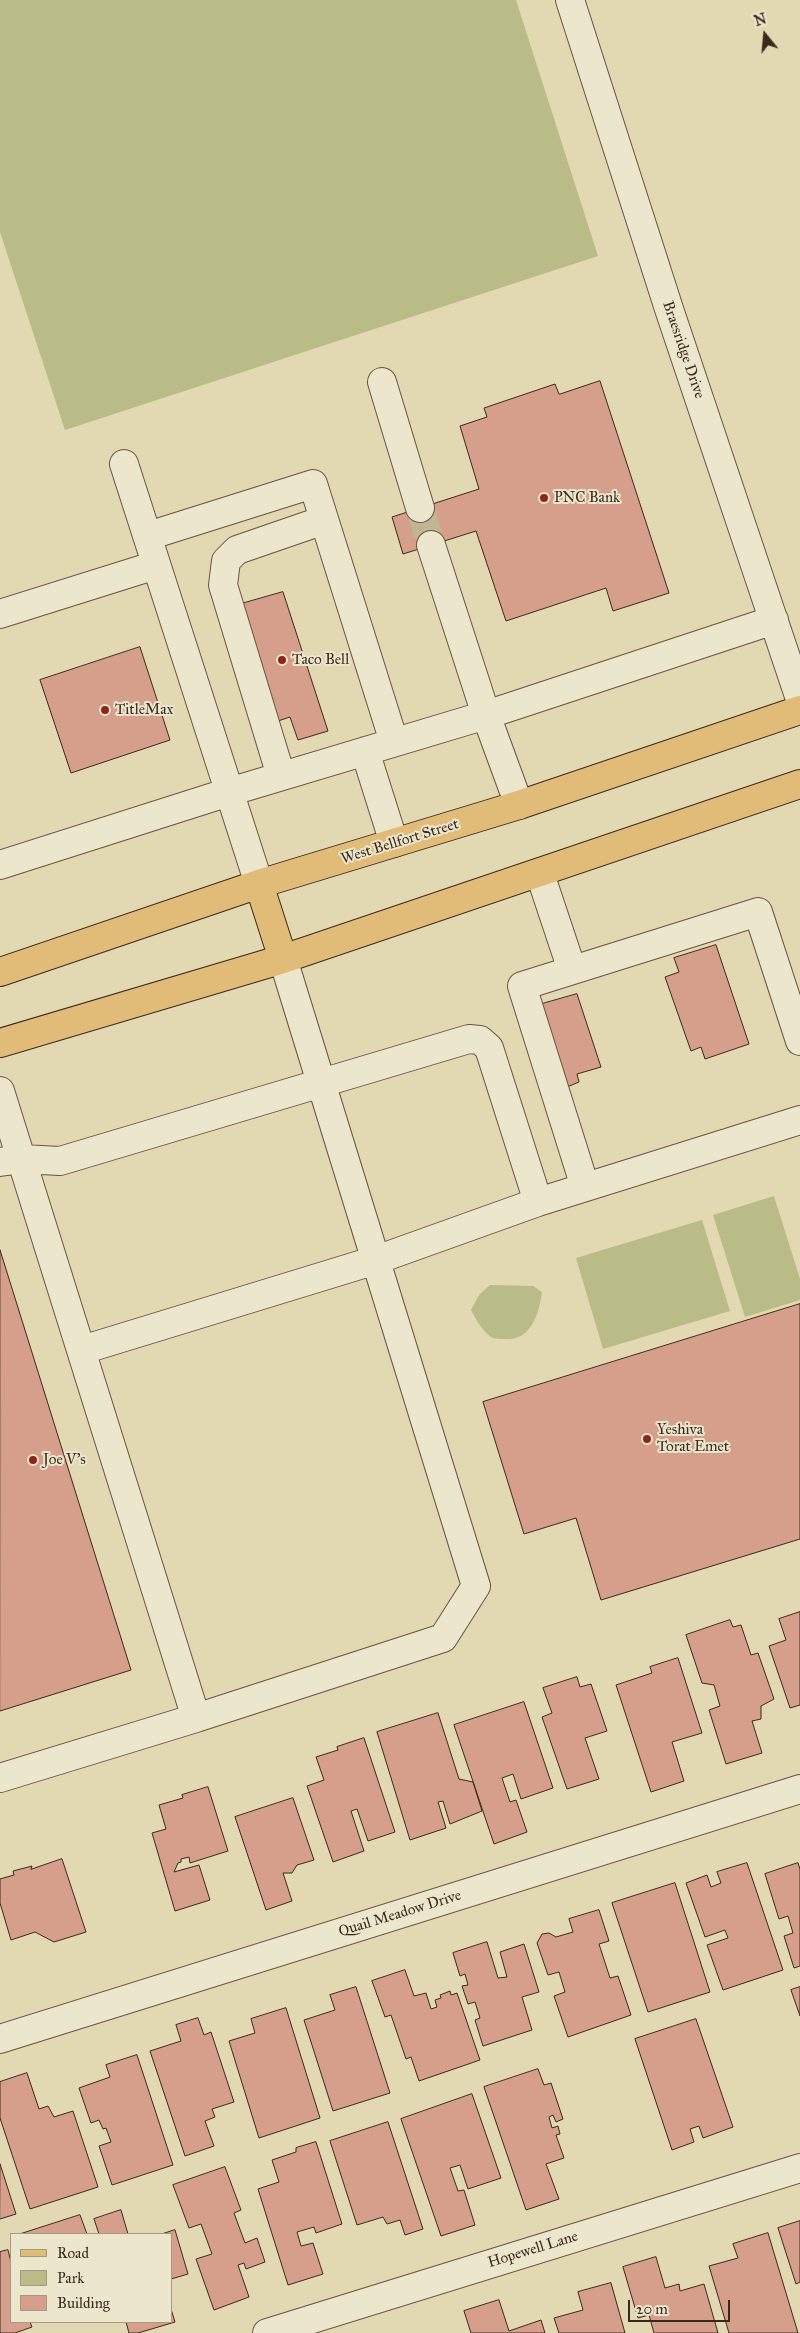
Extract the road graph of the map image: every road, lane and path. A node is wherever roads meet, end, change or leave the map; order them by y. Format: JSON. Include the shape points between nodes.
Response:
{"nodes":[{"id":1,"x":570,"y":0,"type":"edge"},
{"id":2,"x":382,"y":382,"type":"dead end"},
{"id":3,"x":124,"y":464,"type":"dead end"},
{"id":4,"x":420,"y":508,"type":"tunnel mouth"},
{"id":5,"x":324,"y":520,"type":"junction"},
{"id":6,"x":148,"y":536,"type":"junction"},
{"id":7,"x":431,"y":546,"type":"tunnel mouth"},
{"id":8,"x":156,"y":565,"type":"junction"},
{"id":9,"x":0,"y":614,"type":"edge"},
{"id":10,"x":774,"y":620,"type":"junction"},
{"id":11,"x":800,"y":699,"type":"edge"},
{"id":12,"x":800,"y":710,"type":"edge"},
{"id":13,"x":486,"y":715,"type":"junction"},
{"id":14,"x":394,"y":742,"type":"junction"},
{"id":15,"x":365,"y":751,"type":"junction"},
{"id":16,"x":281,"y":776,"type":"junction"},
{"id":17,"x":800,"y":784,"type":"edge"},
{"id":18,"x":229,"y":792,"type":"junction"},
{"id":19,"x":519,"y":805,"type":"junction"},
{"id":20,"x":394,"y":843,"type":"junction"},
{"id":21,"x":0,"y":865,"type":"edge"},
{"id":22,"x":540,"y":874,"type":"junction"},
{"id":23,"x":259,"y":884,"type":"junction"},
{"id":24,"x":282,"y":959,"type":"junction"},
{"id":25,"x":572,"y":970,"type":"junction"},
{"id":26,"x":0,"y":972,"type":"edge"},
{"id":27,"x":800,"y":1041,"type":"edge"},
{"id":28,"x":0,"y":1043,"type":"edge"},
{"id":29,"x":322,"y":1084,"type":"junction"},
{"id":30,"x":0,"y":1092,"type":"edge"},
{"id":31,"x":800,"y":1120,"type":"edge"},
{"id":32,"x":11,"y":1160,"type":"edge"},
{"id":33,"x":585,"y":1188,"type":"junction"},
{"id":34,"x":538,"y":1202,"type":"junction"},
{"id":35,"x":376,"y":1260,"type":"junction"},
{"id":36,"x":82,"y":1350,"type":"junction"},
{"id":37,"x":196,"y":1718,"type":"junction"},
{"id":38,"x":0,"y":1778,"type":"edge"},
{"id":39,"x":800,"y":1789,"type":"edge"},
{"id":40,"x":0,"y":2039,"type":"edge"},
{"id":41,"x":800,"y":2168,"type":"edge"},
{"id":42,"x":267,"y":2333,"type":"edge"}],
"edges":[{"from":1,"to":10,"type":"street","name":"Braesridge Drive","via":[[669,309]]},
{"from":2,"to":4,"type":"street"},
{"from":3,"to":6,"type":"street"},
{"from":5,"to":6,"type":"street","via":[[313,484]]},
{"from":5,"to":14,"type":"street"},
{"from":5,"to":16,"type":"street","via":[[237,550],[226,561],[223,585]]},
{"from":6,"to":8,"type":"street"},
{"from":7,"to":13,"type":"street"},
{"from":8,"to":9,"type":"street"},
{"from":8,"to":18,"type":"street"},
{"from":10,"to":11,"type":"street","name":"Braesridge Drive"},
{"from":10,"to":13,"type":"street"},
{"from":12,"to":19,"type":"main road","name":"West Bellfort Street"},
{"from":13,"to":14,"type":"street"},
{"from":13,"to":19,"type":"street"},
{"from":14,"to":15,"type":"street"},
{"from":15,"to":16,"type":"street"},
{"from":15,"to":20,"type":"street"},
{"from":16,"to":18,"type":"street"},
{"from":17,"to":22,"type":"main road"},
{"from":18,"to":21,"type":"street"},
{"from":18,"to":23,"type":"street"},
{"from":19,"to":20,"type":"main road","name":"West Bellfort Street"},
{"from":20,"to":23,"type":"main road","name":"West Bellfort Street"},
{"from":22,"to":24,"type":"main road"},
{"from":22,"to":25,"type":"street"},
{"from":23,"to":24,"type":"main road"},
{"from":23,"to":26,"type":"main road","name":"West Bellfort Street"},
{"from":24,"to":28,"type":"main road"},
{"from":24,"to":29,"type":"street"},
{"from":25,"to":27,"type":"street","via":[[758,912]]},
{"from":25,"to":33,"type":"street","via":[[522,986]]},
{"from":29,"to":32,"type":"street","via":[[60,1161]]},
{"from":29,"to":34,"type":"street","via":[[469,1040],[480,1040],[489,1048]]},
{"from":29,"to":35,"type":"street"},
{"from":30,"to":32,"type":"street"},
{"from":31,"to":33,"type":"street"},
{"from":32,"to":36,"type":"street"},
{"from":33,"to":34,"type":"street"},
{"from":34,"to":35,"type":"street"},
{"from":35,"to":36,"type":"street"},
{"from":35,"to":37,"type":"street","via":[[476,1586],[443,1638]]},
{"from":36,"to":37,"type":"street"},
{"from":37,"to":38,"type":"street"},
{"from":39,"to":40,"type":"street","name":"Quail Meadow Drive"},
{"from":41,"to":42,"type":"street","name":"Hopewell Lane"}]}
